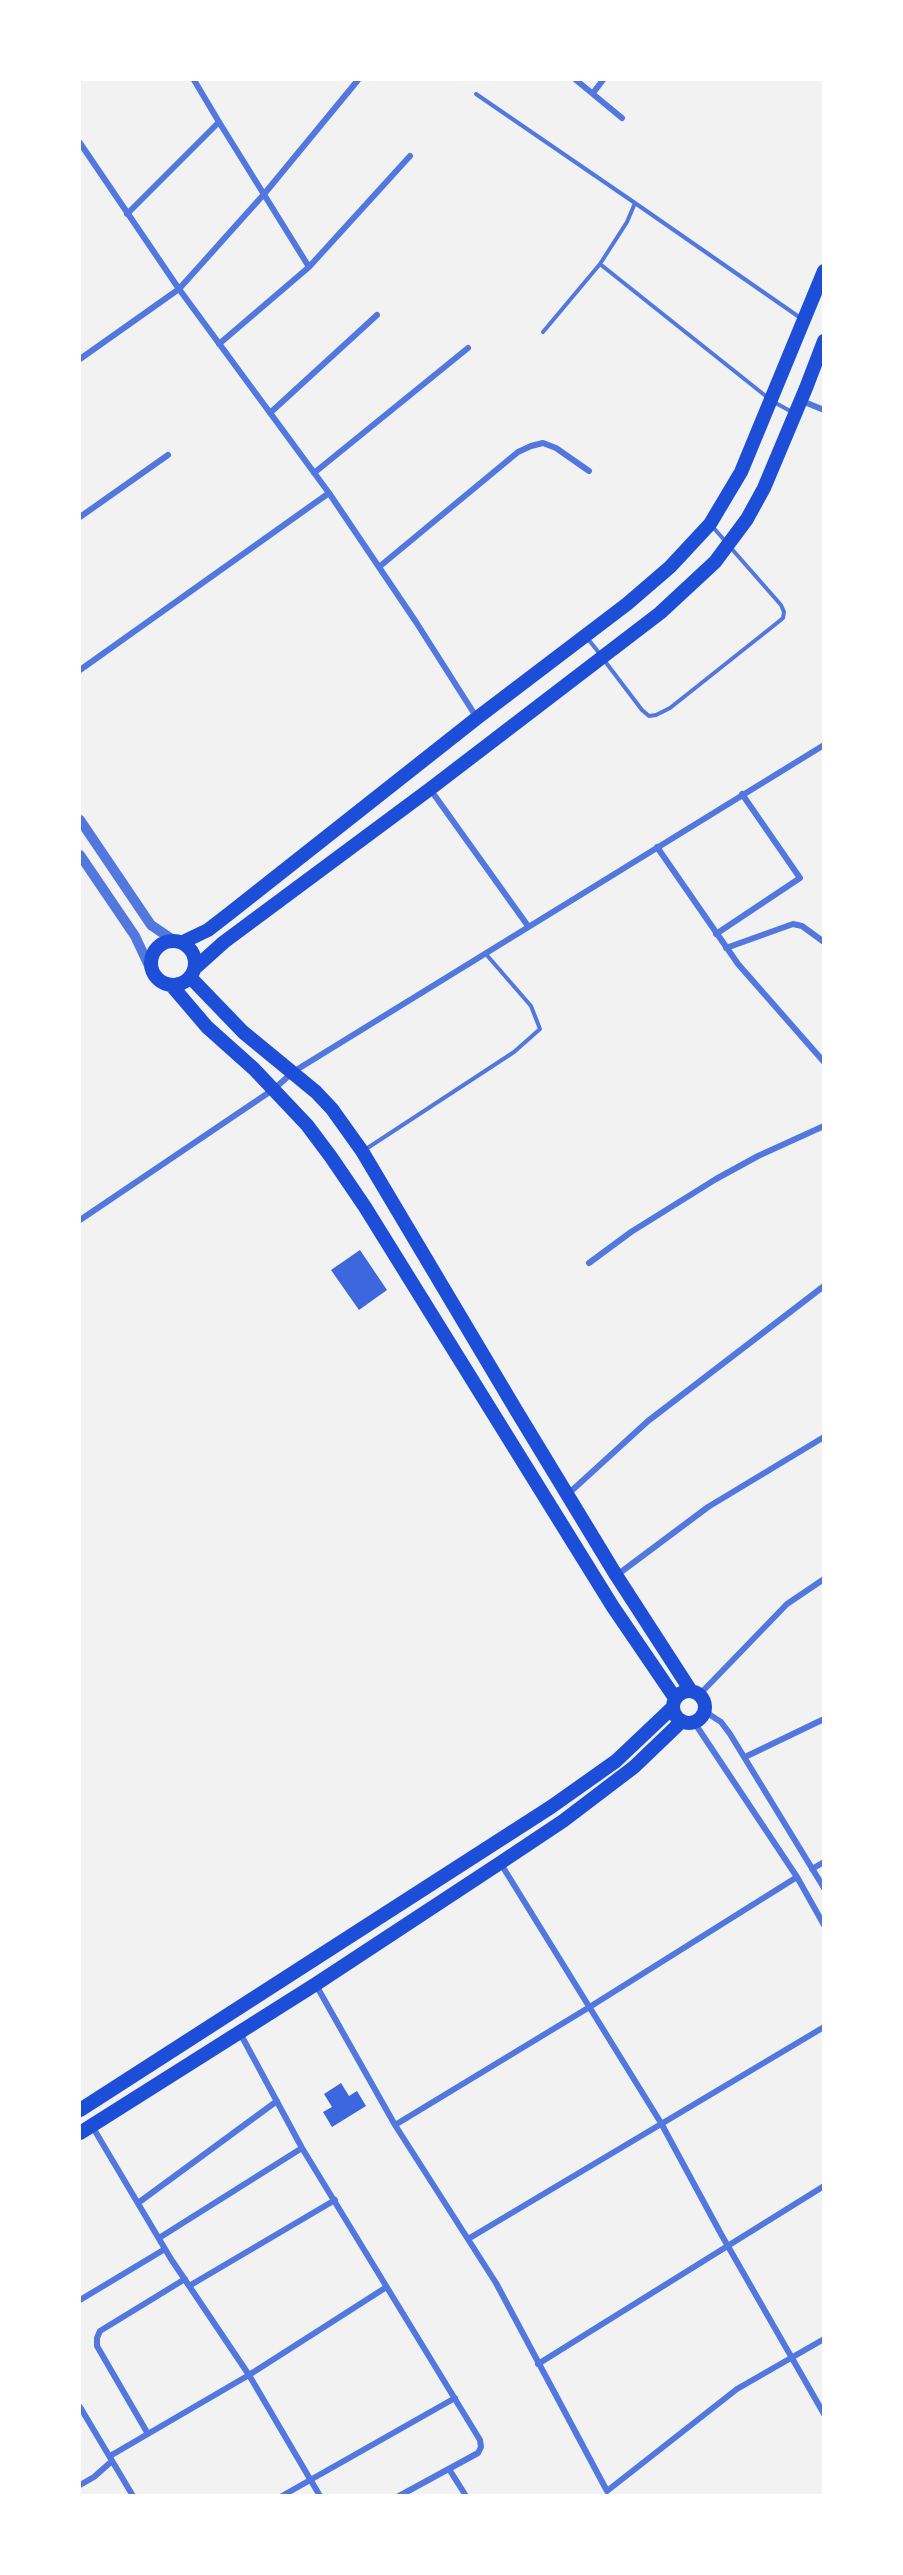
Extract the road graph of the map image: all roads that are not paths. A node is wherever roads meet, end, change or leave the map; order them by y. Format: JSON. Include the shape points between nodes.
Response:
{"nodes":[{"id":1,"x":194,"y":80,"type":"edge"},
{"id":2,"x":358,"y":80,"type":"edge"},
{"id":3,"x":576,"y":80,"type":"edge"},
{"id":4,"x":603,"y":80,"type":"edge"},
{"id":5,"x":593,"y":93,"type":"junction"},
{"id":6,"x":476,"y":94,"type":"dead end"},
{"id":7,"x":622,"y":118,"type":"dead end"},
{"id":8,"x":219,"y":122,"type":"junction"},
{"id":9,"x":80,"y":143,"type":"edge"},
{"id":10,"x":410,"y":156,"type":"dead end"},
{"id":11,"x":266,"y":193,"type":"junction"},
{"id":12,"x":635,"y":203,"type":"junction"},
{"id":13,"x":127,"y":214,"type":"junction"},
{"id":14,"x":600,"y":264,"type":"junction"},
{"id":15,"x":309,"y":267,"type":"junction"},
{"id":16,"x":824,"y":271,"type":"edge"},
{"id":17,"x":179,"y":289,"type":"junction"},
{"id":18,"x":377,"y":315,"type":"dead end"},
{"id":19,"x":803,"y":319,"type":"junction"},
{"id":20,"x":543,"y":332,"type":"dead end"},
{"id":21,"x":824,"y":341,"type":"edge"},
{"id":22,"x":219,"y":344,"type":"junction"},
{"id":23,"x":468,"y":348,"type":"dead end"},
{"id":24,"x":80,"y":359,"type":"edge"},
{"id":25,"x":772,"y":401,"type":"junction"},
{"id":26,"x":798,"y":407,"type":"junction"},
{"id":27,"x":824,"y":410,"type":"edge"},
{"id":28,"x":270,"y":413,"type":"junction"},
{"id":29,"x":168,"y":455,"type":"dead end"},
{"id":30,"x":589,"y":471,"type":"dead end"},
{"id":31,"x":314,"y":473,"type":"junction"},
{"id":32,"x":329,"y":493,"type":"junction"},
{"id":33,"x":80,"y":517,"type":"edge"},
{"id":34,"x":710,"y":524,"type":"junction"},
{"id":35,"x":729,"y":545,"type":"junction"},
{"id":36,"x":379,"y":567,"type":"junction"},
{"id":37,"x":586,"y":636,"type":"junction"},
{"id":38,"x":602,"y":657,"type":"junction"},
{"id":39,"x":80,"y":670,"type":"edge"},
{"id":40,"x":477,"y":718,"type":"junction"},
{"id":41,"x":824,"y":745,"type":"edge"},
{"id":42,"x":430,"y":789,"type":"junction"},
{"id":43,"x":742,"y":794,"type":"junction"},
{"id":44,"x":80,"y":820,"type":"edge"},
{"id":45,"x":657,"y":847,"type":"junction"},
{"id":46,"x":80,"y":855,"type":"edge"},
{"id":47,"x":528,"y":926,"type":"junction"},
{"id":48,"x":716,"y":934,"type":"junction"},
{"id":49,"x":178,"y":941,"type":"junction"},
{"id":50,"x":824,"y":942,"type":"edge"},
{"id":51,"x":726,"y":948,"type":"junction"},
{"id":52,"x":485,"y":953,"type":"junction"},
{"id":53,"x":150,"y":968,"type":"junction"},
{"id":54,"x":193,"y":973,"type":"junction"},
{"id":55,"x":172,"y":986,"type":"junction"},
{"id":56,"x":824,"y":1062,"type":"edge"},
{"id":57,"x":293,"y":1072,"type":"junction"},
{"id":58,"x":274,"y":1089,"type":"junction"},
{"id":59,"x":824,"y":1126,"type":"edge"},
{"id":60,"x":362,"y":1151,"type":"junction"},
{"id":61,"x":80,"y":1220,"type":"edge"},
{"id":62,"x":589,"y":1263,"type":"dead end"},
{"id":63,"x":824,"y":1286,"type":"edge"},
{"id":64,"x":824,"y":1437,"type":"edge"},
{"id":65,"x":568,"y":1494,"type":"junction"},
{"id":66,"x":616,"y":1575,"type":"junction"},
{"id":67,"x":824,"y":1579,"type":"edge"},
{"id":68,"x":695,"y":1693,"type":"junction"},
{"id":69,"x":674,"y":1702,"type":"junction"},
{"id":70,"x":704,"y":1711,"type":"junction"},
{"id":71,"x":824,"y":1719,"type":"edge"},
{"id":72,"x":688,"y":1722,"type":"junction"},
{"id":73,"x":745,"y":1757,"type":"junction"},
{"id":74,"x":824,"y":1862,"type":"edge"},
{"id":75,"x":500,"y":1863,"type":"junction"},
{"id":76,"x":812,"y":1869,"type":"junction"},
{"id":77,"x":797,"y":1877,"type":"junction"},
{"id":78,"x":824,"y":1888,"type":"edge"},
{"id":79,"x":824,"y":1924,"type":"edge"},
{"id":80,"x":316,"y":1984,"type":"junction"},
{"id":81,"x":588,"y":2008,"type":"junction"},
{"id":82,"x":824,"y":2028,"type":"edge"},
{"id":83,"x":240,"y":2032,"type":"junction"},
{"id":84,"x":277,"y":2102,"type":"junction"},
{"id":85,"x":80,"y":2110,"type":"edge"},
{"id":86,"x":661,"y":2123,"type":"junction"},
{"id":87,"x":92,"y":2125,"type":"junction"},
{"id":88,"x":395,"y":2125,"type":"junction"},
{"id":89,"x":80,"y":2133,"type":"edge"},
{"id":90,"x":302,"y":2148,"type":"junction"},
{"id":91,"x":824,"y":2186,"type":"edge"},
{"id":92,"x":335,"y":2200,"type":"junction"},
{"id":93,"x":138,"y":2203,"type":"junction"},
{"id":94,"x":159,"y":2238,"type":"junction"},
{"id":95,"x":468,"y":2239,"type":"junction"},
{"id":96,"x":728,"y":2246,"type":"junction"},
{"id":97,"x":165,"y":2249,"type":"junction"},
{"id":98,"x":184,"y":2279,"type":"junction"},
{"id":99,"x":189,"y":2286,"type":"junction"},
{"id":100,"x":385,"y":2288,"type":"junction"},
{"id":101,"x":80,"y":2300,"type":"edge"},
{"id":102,"x":824,"y":2339,"type":"edge"},
{"id":103,"x":792,"y":2357,"type":"junction"},
{"id":104,"x":538,"y":2364,"type":"junction"},
{"id":105,"x":249,"y":2375,"type":"junction"},
{"id":106,"x":454,"y":2398,"type":"junction"},
{"id":107,"x":80,"y":2407,"type":"edge"},
{"id":108,"x":824,"y":2414,"type":"edge"},
{"id":109,"x":148,"y":2434,"type":"junction"},
{"id":110,"x":111,"y":2459,"type":"junction"},
{"id":111,"x":449,"y":2469,"type":"junction"},
{"id":112,"x":310,"y":2479,"type":"junction"},
{"id":113,"x":80,"y":2486,"type":"edge"},
{"id":114,"x":606,"y":2493,"type":"edge"},
{"id":115,"x":133,"y":2496,"type":"edge"},
{"id":116,"x":282,"y":2496,"type":"edge"},
{"id":117,"x":320,"y":2496,"type":"edge"},
{"id":118,"x":399,"y":2496,"type":"edge"},
{"id":119,"x":466,"y":2496,"type":"edge"}],
"edges":[{"from":1,"to":8,"type":"street"},
{"from":2,"to":11,"type":"street"},
{"from":3,"to":5,"type":"street"},
{"from":4,"to":5,"type":"street"},
{"from":5,"to":7,"type":"street"},
{"from":6,"to":12,"type":"lane"},
{"from":8,"to":11,"type":"street"},
{"from":8,"to":13,"type":"street"},
{"from":9,"to":13,"type":"street"},
{"from":10,"to":15,"type":"street"},
{"from":11,"to":15,"type":"street"},
{"from":11,"to":17,"type":"street"},
{"from":12,"to":14,"type":"lane"},
{"from":12,"to":19,"type":"lane"},
{"from":13,"to":17,"type":"street"},
{"from":14,"to":20,"type":"lane"},
{"from":14,"to":25,"type":"lane"},
{"from":15,"to":22,"type":"street"},
{"from":16,"to":19,"type":"main road"},
{"from":17,"to":22,"type":"street"},
{"from":17,"to":24,"type":"street"},
{"from":18,"to":28,"type":"street"},
{"from":19,"to":25,"type":"main road"},
{"from":21,"to":26,"type":"main road"},
{"from":22,"to":28,"type":"street"},
{"from":23,"to":31,"type":"street"},
{"from":25,"to":26,"type":"lane"},
{"from":25,"to":34,"type":"main road","via":[[741,472]]},
{"from":26,"to":27,"type":"street"},
{"from":26,"to":35,"type":"main road","via":[[764,488]]},
{"from":28,"to":31,"type":"street"},
{"from":29,"to":33,"type":"street"},
{"from":30,"to":36,"type":"street","via":[[556,448],[543,443],[531,446],[518,452]]},
{"from":31,"to":32,"type":"street"},
{"from":32,"to":36,"type":"street"},
{"from":32,"to":39,"type":"street"},
{"from":34,"to":35,"type":"lane"},
{"from":34,"to":37,"type":"main road","via":[[670,567]]},
{"from":35,"to":38,"type":"main road","via":[[691,585]]},
{"from":35,"to":38,"type":"lane","via":[[782,605],[783,618],[656,715],[649,716],[642,710]]},
{"from":36,"to":40,"type":"street"},
{"from":37,"to":38,"type":"lane"},
{"from":37,"to":40,"type":"main road"},
{"from":38,"to":42,"type":"main road"},
{"from":40,"to":49,"type":"main road","via":[[208,930]]},
{"from":41,"to":43,"type":"street"},
{"from":42,"to":47,"type":"street"},
{"from":42,"to":54,"type":"main road","via":[[224,942]]},
{"from":43,"to":45,"type":"street"},
{"from":43,"to":48,"type":"street","via":[[800,878]]},
{"from":44,"to":49,"type":"street","via":[[151,925]]},
{"from":45,"to":47,"type":"street"},
{"from":45,"to":48,"type":"street"},
{"from":46,"to":53,"type":"street","via":[[135,936]]},
{"from":47,"to":52,"type":"street"},
{"from":48,"to":51,"type":"street"},
{"from":49,"to":53,"type":"main road","via":[[163,942],[155,948]]},
{"from":49,"to":54,"type":"main road","via":[[191,949],[195,958]]},
{"from":50,"to":51,"type":"street","via":[[793,924]]},
{"from":51,"to":56,"type":"street"},
{"from":52,"to":57,"type":"street"},
{"from":52,"to":60,"type":"lane","via":[[531,1006],[540,1029],[514,1052]]},
{"from":53,"to":55,"type":"main road","via":[[162,983]]},
{"from":54,"to":55,"type":"main road","via":[[182,984]]},
{"from":54,"to":57,"type":"main road","via":[[226,1017]]},
{"from":55,"to":58,"type":"main road","via":[[207,1027]]},
{"from":57,"to":58,"type":"street"},
{"from":57,"to":60,"type":"main road","via":[[332,1109]]},
{"from":58,"to":61,"type":"street"},
{"from":58,"to":69,"type":"main road","via":[[307,1125],[365,1208]]},
{"from":59,"to":62,"type":"street","via":[[716,1179]]},
{"from":60,"to":65,"type":"main road"},
{"from":63,"to":65,"type":"street","via":[[648,1421]]},
{"from":64,"to":66,"type":"street","via":[[708,1507]]},
{"from":65,"to":66,"type":"main road"},
{"from":66,"to":68,"type":"main road"},
{"from":67,"to":68,"type":"street","via":[[787,1604]]},
{"from":68,"to":69,"type":"main road","via":[[682,1692]]},
{"from":68,"to":70,"type":"main road","via":[[703,1699]]},
{"from":69,"to":72,"type":"main road","via":[[675,1715]]},
{"from":69,"to":85,"type":"main road","via":[[616,1761],[551,1807]]},
{"from":70,"to":72,"type":"main road"},
{"from":70,"to":73,"type":"street","via":[[721,1722]]},
{"from":71,"to":73,"type":"street"},
{"from":72,"to":75,"type":"main road","via":[[634,1767]]},
{"from":72,"to":77,"type":"street"},
{"from":73,"to":76,"type":"street"},
{"from":74,"to":76,"type":"street"},
{"from":75,"to":80,"type":"main road"},
{"from":75,"to":81,"type":"street"},
{"from":76,"to":78,"type":"street"},
{"from":77,"to":79,"type":"street"},
{"from":77,"to":81,"type":"street"},
{"from":80,"to":83,"type":"main road"},
{"from":80,"to":88,"type":"street"},
{"from":81,"to":86,"type":"street"},
{"from":81,"to":88,"type":"street"},
{"from":82,"to":86,"type":"street"},
{"from":83,"to":84,"type":"street"},
{"from":83,"to":87,"type":"main road"},
{"from":84,"to":90,"type":"street"},
{"from":84,"to":93,"type":"street"},
{"from":86,"to":95,"type":"street"},
{"from":86,"to":96,"type":"street"},
{"from":87,"to":89,"type":"main road"},
{"from":87,"to":93,"type":"street"},
{"from":88,"to":95,"type":"street"},
{"from":90,"to":92,"type":"street"},
{"from":90,"to":94,"type":"street"},
{"from":91,"to":96,"type":"street"},
{"from":92,"to":99,"type":"street"},
{"from":92,"to":100,"type":"street"},
{"from":93,"to":94,"type":"street"},
{"from":94,"to":97,"type":"street"},
{"from":95,"to":104,"type":"street"},
{"from":96,"to":103,"type":"street"},
{"from":96,"to":104,"type":"street"},
{"from":97,"to":98,"type":"street"},
{"from":97,"to":101,"type":"street"},
{"from":98,"to":99,"type":"street"},
{"from":98,"to":109,"type":"street","via":[[100,2331],[97,2338],[97,2346]]},
{"from":99,"to":105,"type":"street"},
{"from":100,"to":105,"type":"street"},
{"from":100,"to":106,"type":"street"},
{"from":102,"to":103,"type":"street"},
{"from":103,"to":108,"type":"street"},
{"from":103,"to":114,"type":"street","via":[[737,2389]]},
{"from":104,"to":114,"type":"street"},
{"from":105,"to":109,"type":"street"},
{"from":105,"to":112,"type":"street"},
{"from":106,"to":111,"type":"street","via":[[481,2447],[478,2453]]},
{"from":106,"to":112,"type":"street"},
{"from":107,"to":110,"type":"street"},
{"from":109,"to":110,"type":"street"},
{"from":110,"to":113,"type":"street"},
{"from":110,"to":115,"type":"street"},
{"from":111,"to":118,"type":"street"},
{"from":111,"to":119,"type":"street"},
{"from":112,"to":116,"type":"street"},
{"from":112,"to":117,"type":"street"}]}
